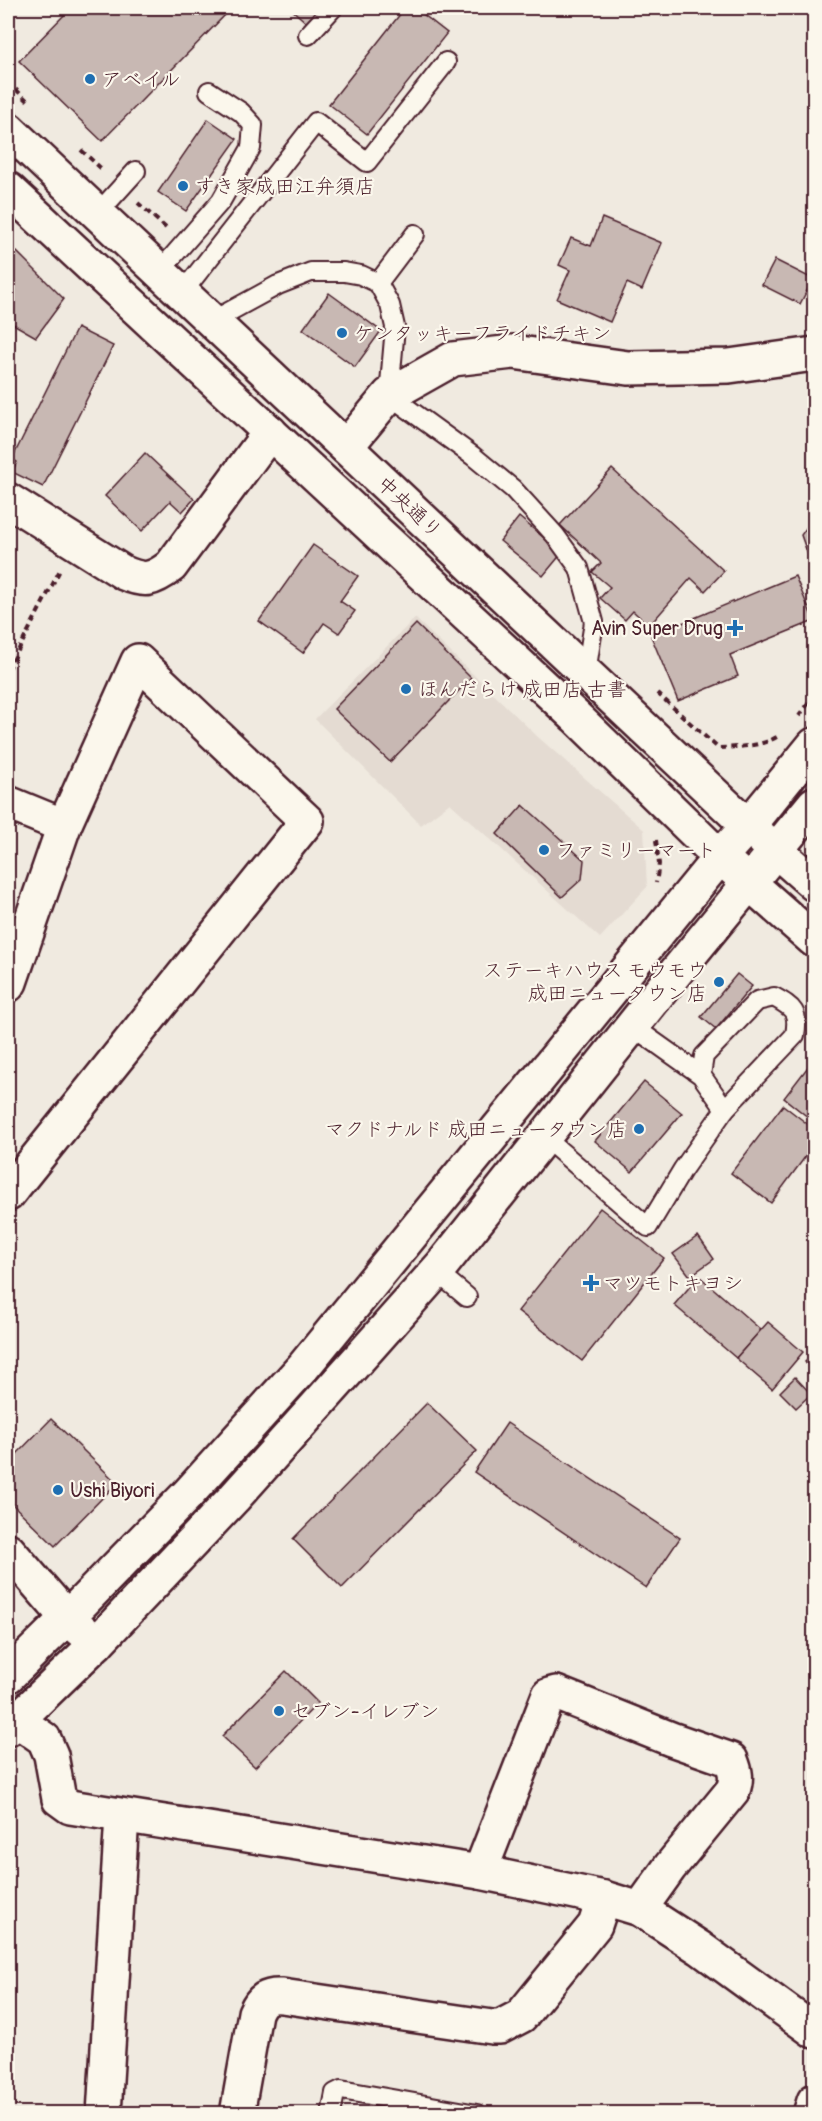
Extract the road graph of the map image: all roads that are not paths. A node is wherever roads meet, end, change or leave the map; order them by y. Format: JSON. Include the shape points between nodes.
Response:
{"nodes":[{"id":1,"x":333,"y":8,"type":"edge"},
{"id":2,"x":308,"y":34,"type":"dead end"},
{"id":3,"x":446,"y":62,"type":"dead end"},
{"id":4,"x":209,"y":91,"type":"dead end"},
{"id":5,"x":8,"y":129,"type":"edge"},
{"id":6,"x":136,"y":171,"type":"dead end"},
{"id":7,"x":8,"y":189,"type":"edge"},
{"id":8,"x":98,"y":213,"type":"junction"},
{"id":9,"x":415,"y":234,"type":"dead end"},
{"id":10,"x":268,"y":272,"type":"dead end"},
{"id":11,"x":171,"y":282,"type":"junction"},
{"id":12,"x":378,"y":283,"type":"junction"},
{"id":13,"x":269,"y":291,"type":"junction"},
{"id":14,"x":212,"y":321,"type":"junction"},
{"id":15,"x":814,"y":354,"type":"edge"},
{"id":16,"x":389,"y":395,"type":"junction"},
{"id":17,"x":270,"y":432,"type":"junction"},
{"id":18,"x":346,"y":447,"type":"junction"},
{"id":19,"x":8,"y":500,"type":"edge"},
{"id":20,"x":586,"y":673,"type":"junction"},
{"id":21,"x":798,"y":733,"type":"edge"},
{"id":22,"x":8,"y":803,"type":"edge"},
{"id":23,"x":814,"y":804,"type":"edge"},
{"id":24,"x":64,"y":826,"type":"junction"},
{"id":25,"x":748,"y":826,"type":"junction"},
{"id":26,"x":777,"y":851,"type":"junction"},
{"id":27,"x":720,"y":857,"type":"junction"},
{"id":28,"x":750,"y":884,"type":"junction"},
{"id":29,"x":814,"y":884,"type":"edge"},
{"id":30,"x":814,"y":940,"type":"edge"},
{"id":31,"x":8,"y":986,"type":"edge"},
{"id":32,"x":632,"y":1026,"type":"junction"},
{"id":33,"x":701,"y":1075,"type":"junction"},
{"id":34,"x":725,"y":1108,"type":"junction"},
{"id":35,"x":544,"y":1137,"type":"junction"},
{"id":36,"x":8,"y":1194,"type":"edge"},
{"id":37,"x":436,"y":1271,"type":"junction"},
{"id":38,"x":467,"y":1296,"type":"dead end"},
{"id":39,"x":8,"y":1550,"type":"edge"},
{"id":40,"x":67,"y":1618,"type":"junction"},
{"id":41,"x":97,"y":1643,"type":"junction"},
{"id":42,"x":8,"y":1676,"type":"edge"},
{"id":43,"x":10,"y":1721,"type":"edge"},
{"id":44,"x":122,"y":1816,"type":"junction"},
{"id":45,"x":480,"y":1872,"type":"junction"},
{"id":46,"x":604,"y":1898,"type":"junction"},
{"id":47,"x":640,"y":1909,"type":"junction"},
{"id":48,"x":814,"y":2031,"type":"edge"},
{"id":49,"x":814,"y":2101,"type":"edge"},
{"id":50,"x":104,"y":2114,"type":"edge"},
{"id":51,"x":237,"y":2114,"type":"edge"},
{"id":52,"x":331,"y":2114,"type":"edge"},
{"id":53,"x":477,"y":2114,"type":"edge"},
{"id":54,"x":810,"y":2114,"type":"edge"}],
"edges":[{"from":1,"to":2,"type":"lane"},
{"from":3,"to":11,"type":"lane","via":[[367,162],[316,122]]},
{"from":4,"to":11,"type":"lane","via":[[253,125],[253,140],[221,201],[183,245]]},
{"from":5,"to":8,"type":"street","name":"中央通り"},
{"from":6,"to":8,"type":"lane"},
{"from":7,"to":17,"type":"street","name":"中央通り"},
{"from":8,"to":11,"type":"street","name":"中央通り"},
{"from":9,"to":12,"type":"lane"},
{"from":10,"to":13,"type":"lane"},
{"from":11,"to":14,"type":"street","name":"中央通り"},
{"from":12,"to":13,"type":"lane","via":[[344,272],[311,272]]},
{"from":12,"to":16,"type":"lane","via":[[390,305],[395,327]]},
{"from":13,"to":14,"type":"lane"},
{"from":14,"to":18,"type":"street","name":"中央通り"},
{"from":15,"to":16,"type":"street","via":[[729,366],[628,368],[513,352],[453,358]]},
{"from":16,"to":18,"type":"street"},
{"from":16,"to":20,"type":"lane","via":[[513,489],[579,568],[594,622]]},
{"from":17,"to":19,"type":"street","via":[[171,566],[152,579],[124,573]]},
{"from":17,"to":27,"type":"street","name":"中央通り"},
{"from":18,"to":20,"type":"street","name":"中央通り"},
{"from":20,"to":25,"type":"street","name":"中央通り"},
{"from":21,"to":25,"type":"street"},
{"from":22,"to":24,"type":"street"},
{"from":23,"to":26,"type":"street"},
{"from":24,"to":31,"type":"street"},
{"from":24,"to":36,"type":"street","via":[[138,661],[307,821]]},
{"from":25,"to":26,"type":"street","name":"中央通り"},
{"from":25,"to":27,"type":"street"},
{"from":26,"to":28,"type":"street"},
{"from":26,"to":29,"type":"street","name":"中央通り"},
{"from":27,"to":28,"type":"street","name":"中央通り"},
{"from":27,"to":40,"type":"street","via":[[304,1366],[188,1494]]},
{"from":28,"to":30,"type":"street","name":"中央通り"},
{"from":28,"to":32,"type":"street"},
{"from":32,"to":33,"type":"lane"},
{"from":32,"to":35,"type":"street"},
{"from":33,"to":34,"type":"lane"},
{"from":33,"to":34,"type":"lane","via":[[704,1056],[757,1001],[774,997],[792,1007],[798,1020],[795,1035]]},
{"from":34,"to":35,"type":"lane","via":[[648,1227]]},
{"from":35,"to":37,"type":"street"},
{"from":37,"to":38,"type":"lane"},
{"from":37,"to":41,"type":"street","via":[[234,1498]]},
{"from":39,"to":40,"type":"street"},
{"from":40,"to":41,"type":"street"},
{"from":40,"to":42,"type":"street"},
{"from":41,"to":43,"type":"street"},
{"from":43,"to":44,"type":"street","via":[[44,1739],[59,1799],[70,1808]]},
{"from":44,"to":45,"type":"street"},
{"from":44,"to":50,"type":"street"},
{"from":45,"to":46,"type":"street"},
{"from":45,"to":47,"type":"street","via":[[549,1695],[556,1693],[731,1760],[736,1772],[732,1791]]},
{"from":46,"to":47,"type":"street"},
{"from":46,"to":51,"type":"street","via":[[595,1925],[521,2016],[500,2027],[282,1996],[264,1999],[255,2013]]},
{"from":47,"to":48,"type":"street"},
{"from":49,"to":54,"type":"street"},
{"from":52,"to":53,"type":"lane","via":[[335,2093],[341,2090]]}]}
